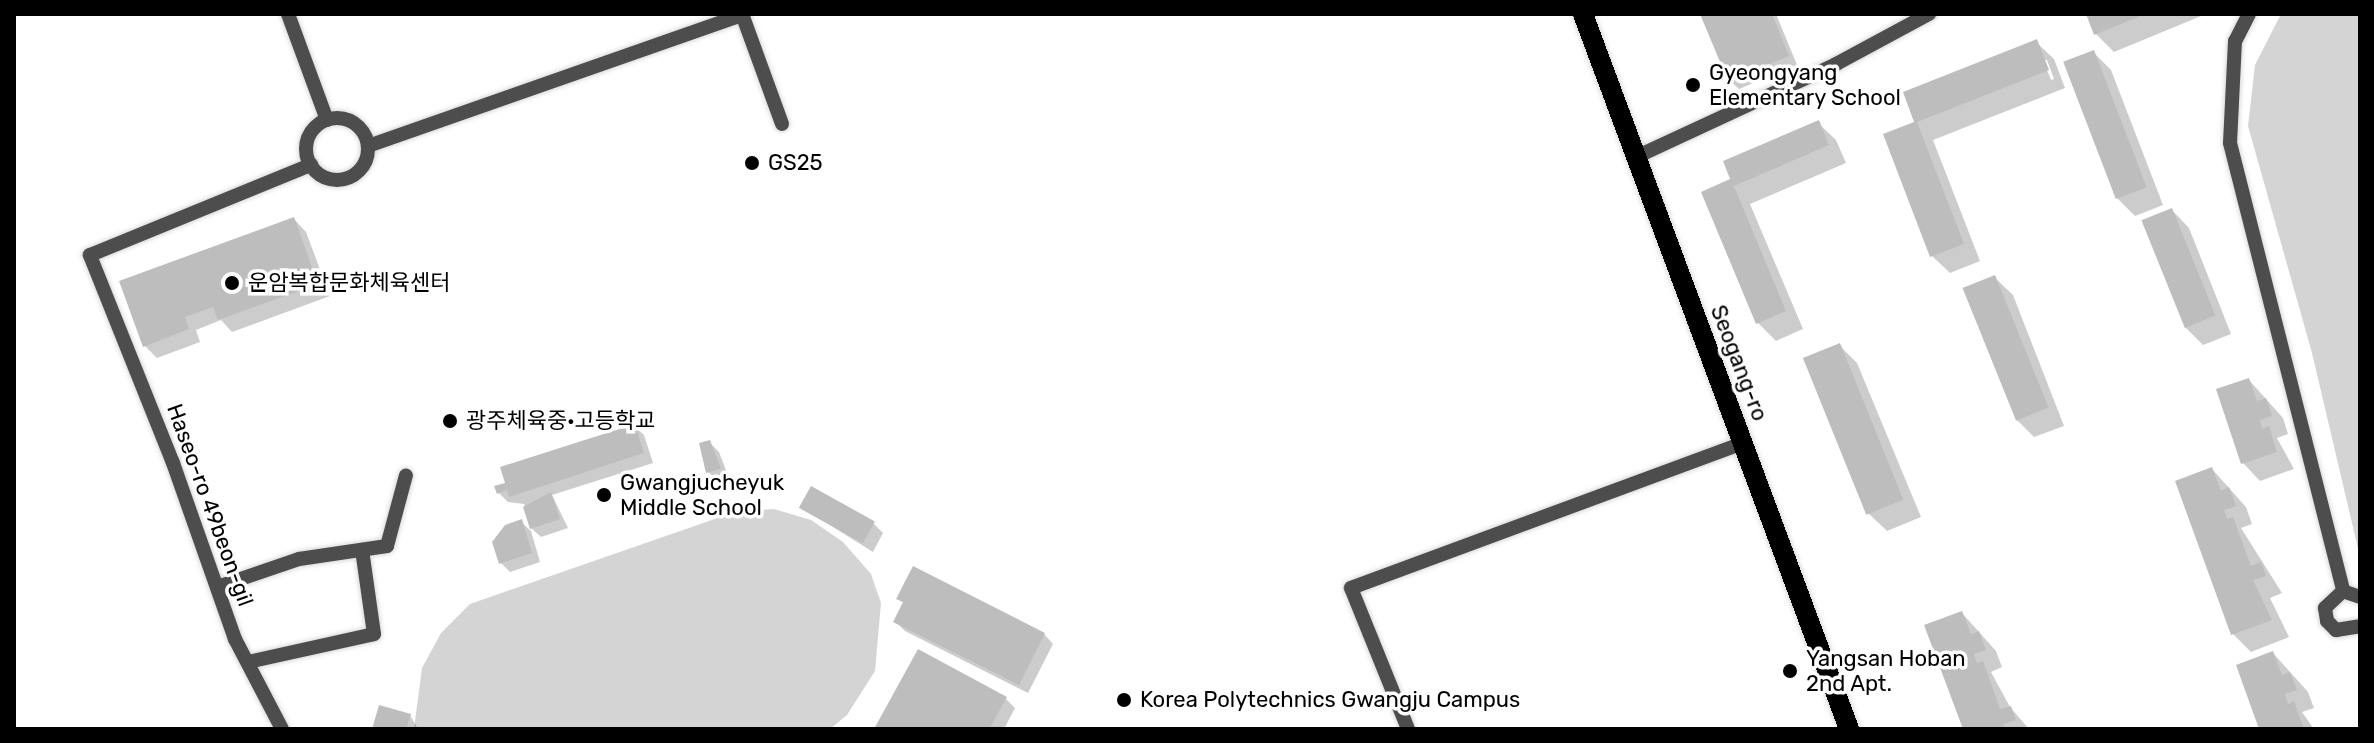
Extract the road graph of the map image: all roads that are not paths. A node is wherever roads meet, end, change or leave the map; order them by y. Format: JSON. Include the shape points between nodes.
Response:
{"nodes":[{"id":1,"x":288,"y":14,"type":"edge"},
{"id":2,"x":743,"y":14,"type":"edge"},
{"id":3,"x":1583,"y":14,"type":"edge"},
{"id":4,"x":1929,"y":14,"type":"edge"},
{"id":5,"x":2249,"y":14,"type":"edge"},
{"id":6,"x":327,"y":120,"type":"junction"},
{"id":7,"x":782,"y":124,"type":"dead end"},
{"id":8,"x":368,"y":146,"type":"junction"},
{"id":9,"x":1636,"y":157,"type":"junction"},
{"id":10,"x":311,"y":165,"type":"junction"},
{"id":11,"x":1744,"y":443,"type":"junction"},
{"id":12,"x":406,"y":475,"type":"dead end"},
{"id":13,"x":362,"y":550,"type":"junction"},
{"id":14,"x":217,"y":587,"type":"junction"},
{"id":15,"x":2343,"y":591,"type":"junction"},
{"id":16,"x":2360,"y":597,"type":"edge"},
{"id":17,"x":2360,"y":626,"type":"edge"},
{"id":18,"x":248,"y":662,"type":"junction"},
{"id":19,"x":282,"y":729,"type":"edge"},
{"id":20,"x":1408,"y":729,"type":"edge"},
{"id":21,"x":1849,"y":729,"type":"edge"}],
"edges":[{"from":1,"to":6,"type":"street"},
{"from":2,"to":7,"type":"street"},
{"from":2,"to":8,"type":"street"},
{"from":3,"to":9,"type":"main road","name":"Seogang-ro"},
{"from":4,"to":9,"type":"street","via":[[1836,64]]},
{"from":5,"to":15,"type":"street","via":[[2235,41],[2230,143]]},
{"from":6,"to":8,"type":"street","via":[[351,121]]},
{"from":6,"to":10,"type":"street","via":[[308,140]]},
{"from":8,"to":10,"type":"street","via":[[363,167],[345,179],[324,177]]},
{"from":9,"to":11,"type":"main road","name":"Seogang-ro"},
{"from":10,"to":14,"type":"street","name":"Haseo-ro 49beon-gil","via":[[90,255]]},
{"from":11,"to":20,"type":"street","via":[[1351,588]]},
{"from":11,"to":21,"type":"main road","name":"Seogang-ro"},
{"from":12,"to":13,"type":"street","via":[[387,546]]},
{"from":13,"to":14,"type":"street","via":[[299,559]]},
{"from":13,"to":18,"type":"street","via":[[374,634]]},
{"from":14,"to":18,"type":"street","name":"Haseo-ro 49beon-gil"},
{"from":15,"to":16,"type":"street"},
{"from":15,"to":17,"type":"street","via":[[2327,602],[2327,621],[2342,632]]},
{"from":18,"to":19,"type":"street","name":"Haseo-ro 49beon-gil"}]}
